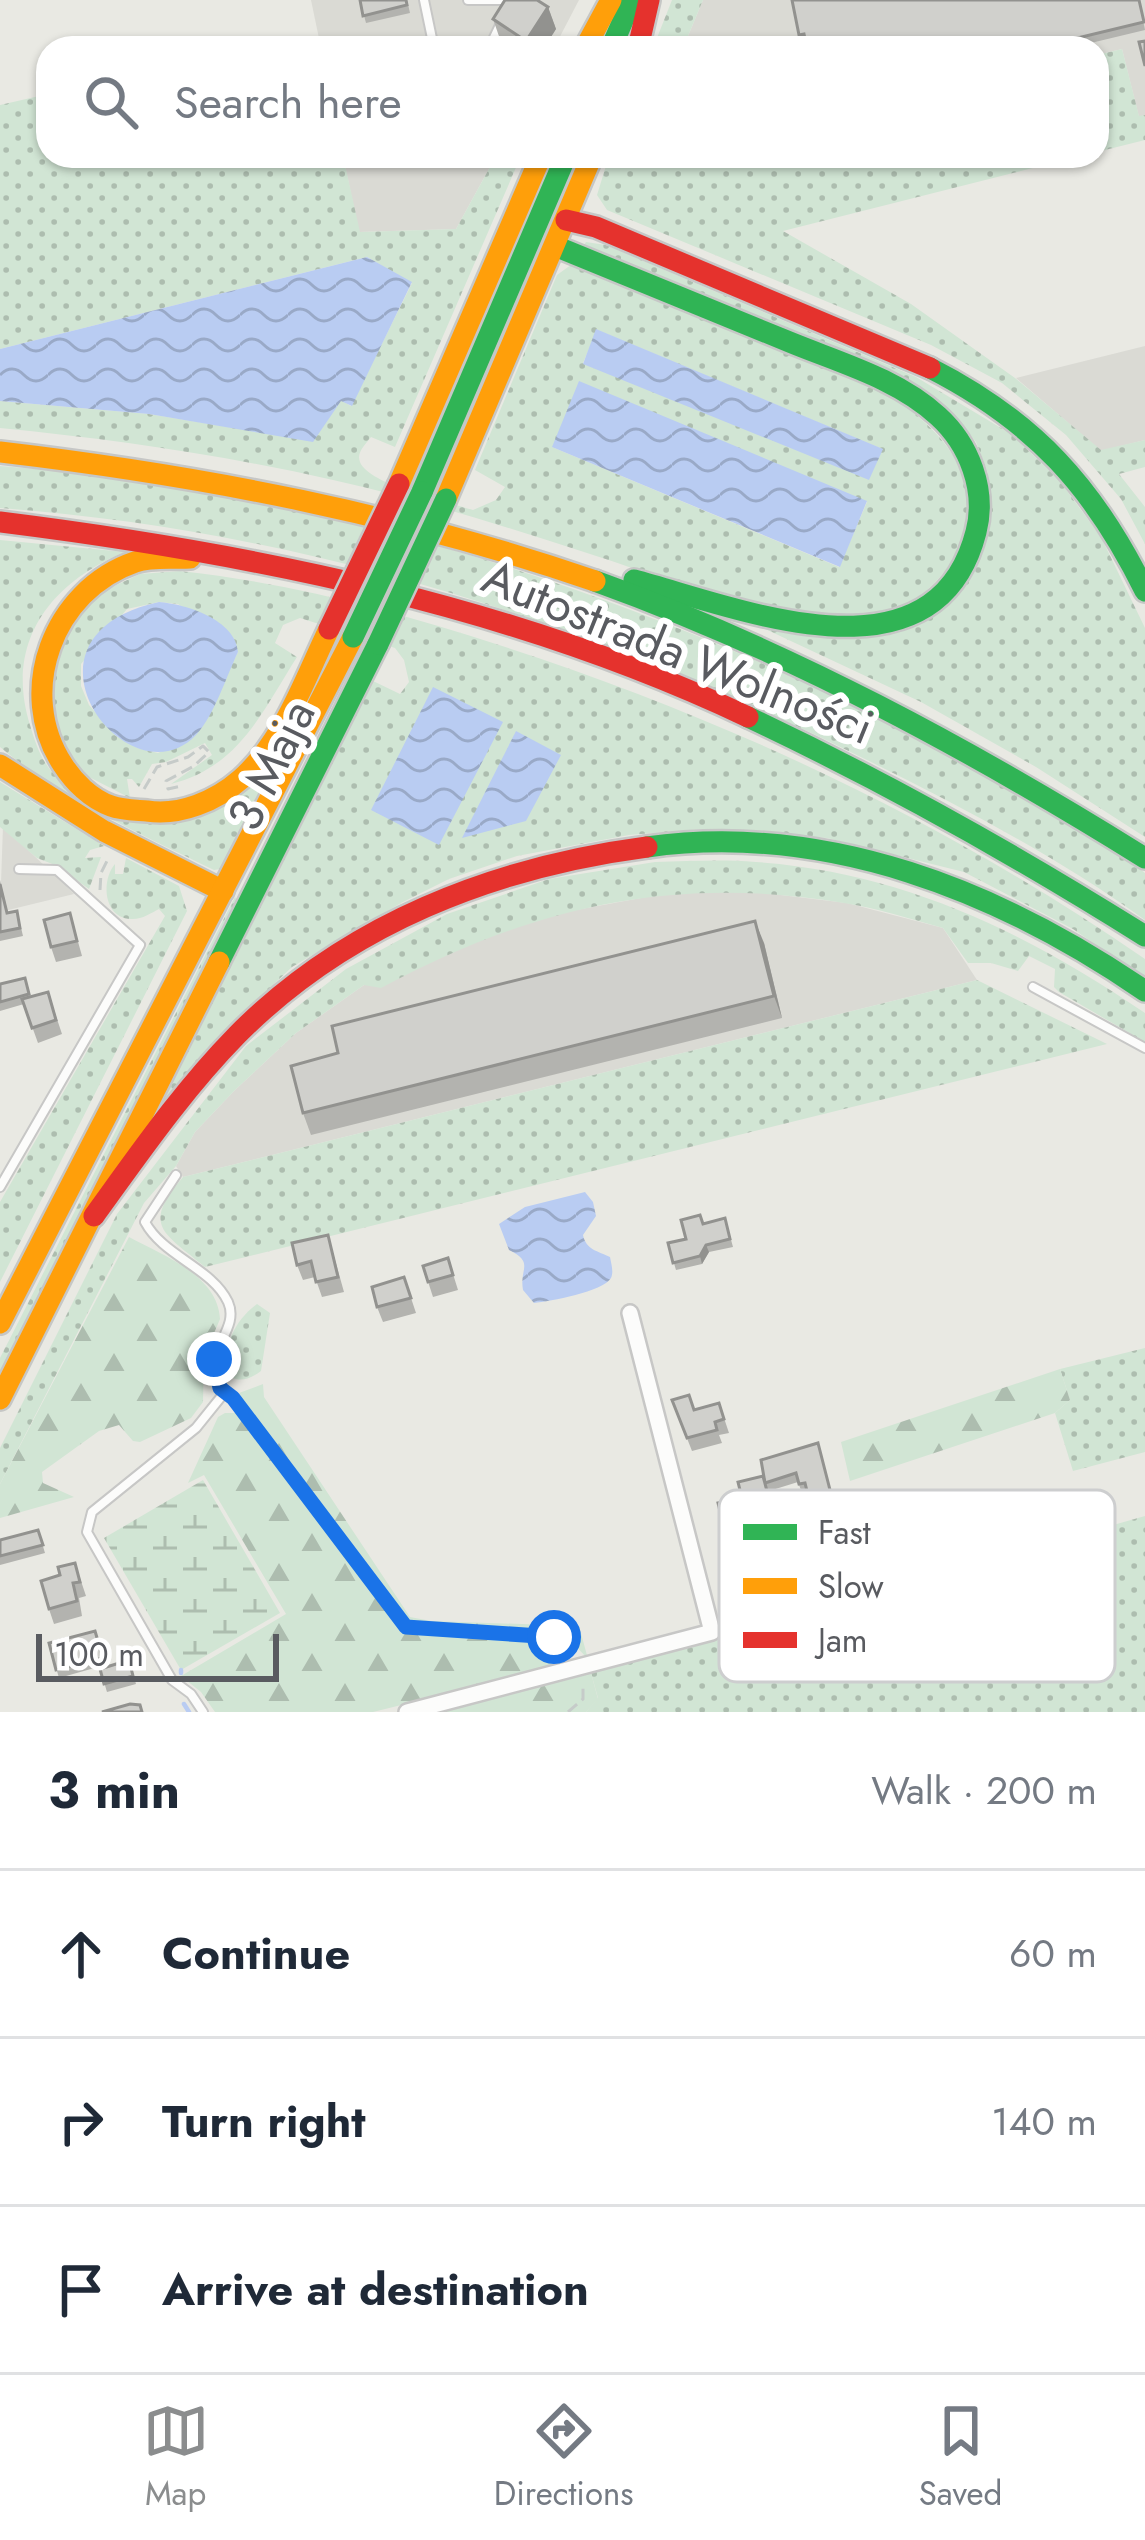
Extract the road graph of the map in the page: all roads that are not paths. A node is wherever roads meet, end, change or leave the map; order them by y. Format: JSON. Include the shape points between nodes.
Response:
{"nodes":[{"id":1,"x":424,"y":0,"type":"edge"},
{"id":2,"x":468,"y":0,"type":"edge"},
{"id":3,"x":501,"y":0,"type":"edge"},
{"id":4,"x":512,"y":0,"type":"edge"},
{"id":5,"x":611,"y":0,"type":"edge"},
{"id":6,"x":632,"y":0,"type":"edge"},
{"id":7,"x":650,"y":0,"type":"edge"},
{"id":8,"x":432,"y":36,"type":"edge"},
{"id":9,"x":495,"y":36,"type":"edge"},
{"id":10,"x":592,"y":36,"type":"edge"},
{"id":11,"x":616,"y":36,"type":"edge"},
{"id":12,"x":641,"y":36,"type":"edge"},
{"id":13,"x":536,"y":168,"type":"edge"},
{"id":14,"x":561,"y":168,"type":"edge"},
{"id":15,"x":587,"y":168,"type":"edge"},
{"id":16,"x":566,"y":220,"type":"junction"},
{"id":17,"x":536,"y":225,"type":"junction"},
{"id":18,"x":555,"y":246,"type":"junction"},
{"id":19,"x":0,"y":452,"type":"edge"},
{"id":20,"x":0,"y":522,"type":"edge"},
{"id":21,"x":517,"y":554,"type":"junction"},
{"id":22,"x":254,"y":556,"type":"junction"},
{"id":23,"x":1145,"y":591,"type":"edge"},
{"id":24,"x":0,"y":765,"type":"edge"},
{"id":25,"x":1145,"y":858,"type":"edge"},
{"id":26,"x":19,"y":869,"type":"dead end"},
{"id":27,"x":265,"y":871,"type":"junction"},
{"id":28,"x":223,"y":891,"type":"junction"},
{"id":29,"x":1145,"y":936,"type":"edge"},
{"id":30,"x":1033,"y":987,"type":"dead end"},
{"id":31,"x":1145,"y":991,"type":"edge"},
{"id":32,"x":1145,"y":1048,"type":"edge"},
{"id":33,"x":176,"y":1175,"type":"dead end"},
{"id":34,"x":0,"y":1186,"type":"edge"},
{"id":35,"x":94,"y":1216,"type":"junction"},
{"id":36,"x":630,"y":1313,"type":"dead end"},
{"id":37,"x":0,"y":1323,"type":"edge"},
{"id":38,"x":0,"y":1399,"type":"edge"},
{"id":39,"x":203,"y":1712,"type":"edge"},
{"id":40,"x":407,"y":1712,"type":"edge"}],
"edges":[{"from":1,"to":8,"type":"lane"},
{"from":2,"to":3,"type":"lane"},
{"from":4,"to":9,"type":"lane"},
{"from":5,"to":10,"type":"main road"},
{"from":6,"to":11,"type":"main road"},
{"from":7,"to":12,"type":"main road"},
{"from":13,"to":22,"type":"main road","bridge":true,"via":[[399,484],[262,756],[220,794],[183,810],[138,813],[72,782],[44,742],[33,706],[34,661],[59,608],[94,578],[139,561]]},
{"from":14,"to":17,"type":"main road","name":"3 Maja"},
{"from":15,"to":16,"type":"main road","name":"3 Maja"},
{"from":16,"to":17,"type":"main road"},
{"from":16,"to":18,"type":"main road","name":"3 Maja"},
{"from":16,"to":23,"type":"main road","via":[[878,344],[980,396],[1078,479]]},
{"from":17,"to":18,"type":"main road"},
{"from":17,"to":28,"type":"main road","name":"3 Maja","bridge":true,"via":[[422,492]]},
{"from":18,"to":21,"type":"main road","via":[[922,401],[970,460],[979,533],[962,570],[931,601],[880,624],[846,628],[734,610]]},
{"from":18,"to":27,"type":"main road","name":"3 Maja","bridge":true,"via":[[446,499]]},
{"from":19,"to":21,"type":"main road","name":"Autostrada Wolności","via":[[218,482]]},
{"from":20,"to":22,"type":"main road","name":"Autostrada Wolności"},
{"from":21,"to":25,"type":"main road","name":"Autostrada Wolności","via":[[840,683],[987,760]]},
{"from":22,"to":29,"type":"main road","name":"Autostrada Wolności","via":[[452,605],[735,710],[890,785]]},
{"from":24,"to":28,"type":"main road","via":[[104,831]]},
{"from":26,"to":34,"type":"lane","via":[[57,870],[140,945]]},
{"from":27,"to":28,"type":"main road"},
{"from":27,"to":35,"type":"main road","name":"3 Maja"},
{"from":28,"to":37,"type":"main road","name":"3 Maja"},
{"from":30,"to":32,"type":"lane"},
{"from":31,"to":35,"type":"main road","via":[[1030,920],[932,878],[851,855],[736,842],[580,854],[429,903],[313,971],[202,1071]]},
{"from":33,"to":39,"type":"lane","via":[[145,1222],[226,1298],[231,1316],[214,1359],[225,1392],[196,1429],[92,1512],[87,1532],[172,1680]]},
{"from":35,"to":38,"type":"main road","name":"3 Maja"},
{"from":36,"to":40,"type":"street","via":[[712,1631]]}]}
